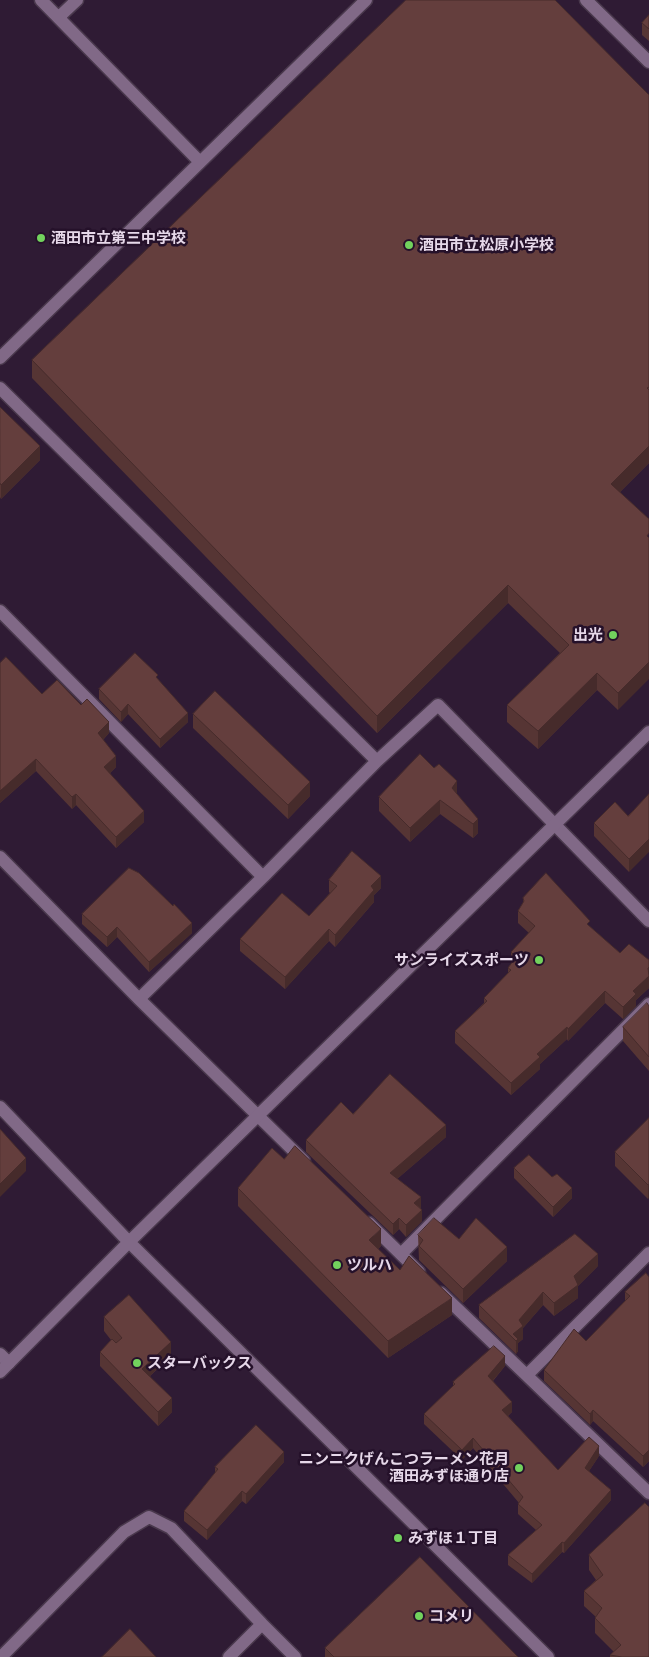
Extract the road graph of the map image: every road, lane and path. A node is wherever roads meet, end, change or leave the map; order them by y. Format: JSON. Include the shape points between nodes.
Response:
{"nodes":[{"id":1,"x":41,"y":0,"type":"edge"},
{"id":2,"x":77,"y":0,"type":"edge"},
{"id":3,"x":366,"y":0,"type":"edge"},
{"id":4,"x":586,"y":0,"type":"edge"},
{"id":5,"x":59,"y":18,"type":"junction"},
{"id":6,"x":649,"y":62,"type":"edge"},
{"id":7,"x":200,"y":162,"type":"junction"},
{"id":8,"x":0,"y":358,"type":"edge"},
{"id":9,"x":0,"y":388,"type":"edge"},
{"id":10,"x":0,"y":611,"type":"edge"},
{"id":11,"x":649,"y":732,"type":"edge"},
{"id":12,"x":378,"y":761,"type":"junction"},
{"id":13,"x":555,"y":825,"type":"junction"},
{"id":14,"x":0,"y":857,"type":"edge"},
{"id":15,"x":264,"y":877,"type":"junction"},
{"id":16,"x":649,"y":921,"type":"edge"},
{"id":17,"x":139,"y":999,"type":"junction"},
{"id":18,"x":649,"y":1004,"type":"edge"},
{"id":19,"x":0,"y":1107,"type":"edge"},
{"id":20,"x":258,"y":1117,"type":"junction"},
{"id":21,"x":315,"y":1171,"type":"edge"},
{"id":22,"x":358,"y":1212,"type":"edge"},
{"id":23,"x":129,"y":1242,"type":"junction"},
{"id":24,"x":649,"y":1253,"type":"edge"},
{"id":25,"x":401,"y":1254,"type":"junction"},
{"id":26,"x":3,"y":1363,"type":"edge"},
{"id":27,"x":526,"y":1375,"type":"junction"},
{"id":28,"x":649,"y":1493,"type":"edge"},
{"id":29,"x":262,"y":1624,"type":"junction"},
{"id":30,"x":1,"y":1657,"type":"edge"},
{"id":31,"x":229,"y":1657,"type":"edge"},
{"id":32,"x":295,"y":1657,"type":"edge"},
{"id":33,"x":548,"y":1657,"type":"edge"}],
"edges":[{"from":1,"to":5,"type":"street"},
{"from":2,"to":5,"type":"street"},
{"from":3,"to":7,"type":"street"},
{"from":4,"to":6,"type":"street"},
{"from":5,"to":7,"type":"street"},
{"from":7,"to":8,"type":"street"},
{"from":9,"to":12,"type":"street"},
{"from":10,"to":15,"type":"street"},
{"from":11,"to":13,"type":"street"},
{"from":12,"to":13,"type":"street","via":[[438,705]]},
{"from":12,"to":15,"type":"street"},
{"from":13,"to":16,"type":"street"},
{"from":13,"to":20,"type":"street"},
{"from":14,"to":17,"type":"street"},
{"from":15,"to":17,"type":"street"},
{"from":17,"to":20,"type":"street"},
{"from":18,"to":25,"type":"street"},
{"from":19,"to":23,"type":"street"},
{"from":20,"to":21,"type":"street"},
{"from":20,"to":23,"type":"street"},
{"from":22,"to":25,"type":"street"},
{"from":23,"to":26,"type":"street"},
{"from":23,"to":33,"type":"street"},
{"from":24,"to":27,"type":"street"},
{"from":25,"to":27,"type":"street"},
{"from":27,"to":28,"type":"street"},
{"from":29,"to":30,"type":"street","via":[[172,1528],[149,1517],[124,1532]]},
{"from":29,"to":31,"type":"street"},
{"from":29,"to":32,"type":"street"}]}
